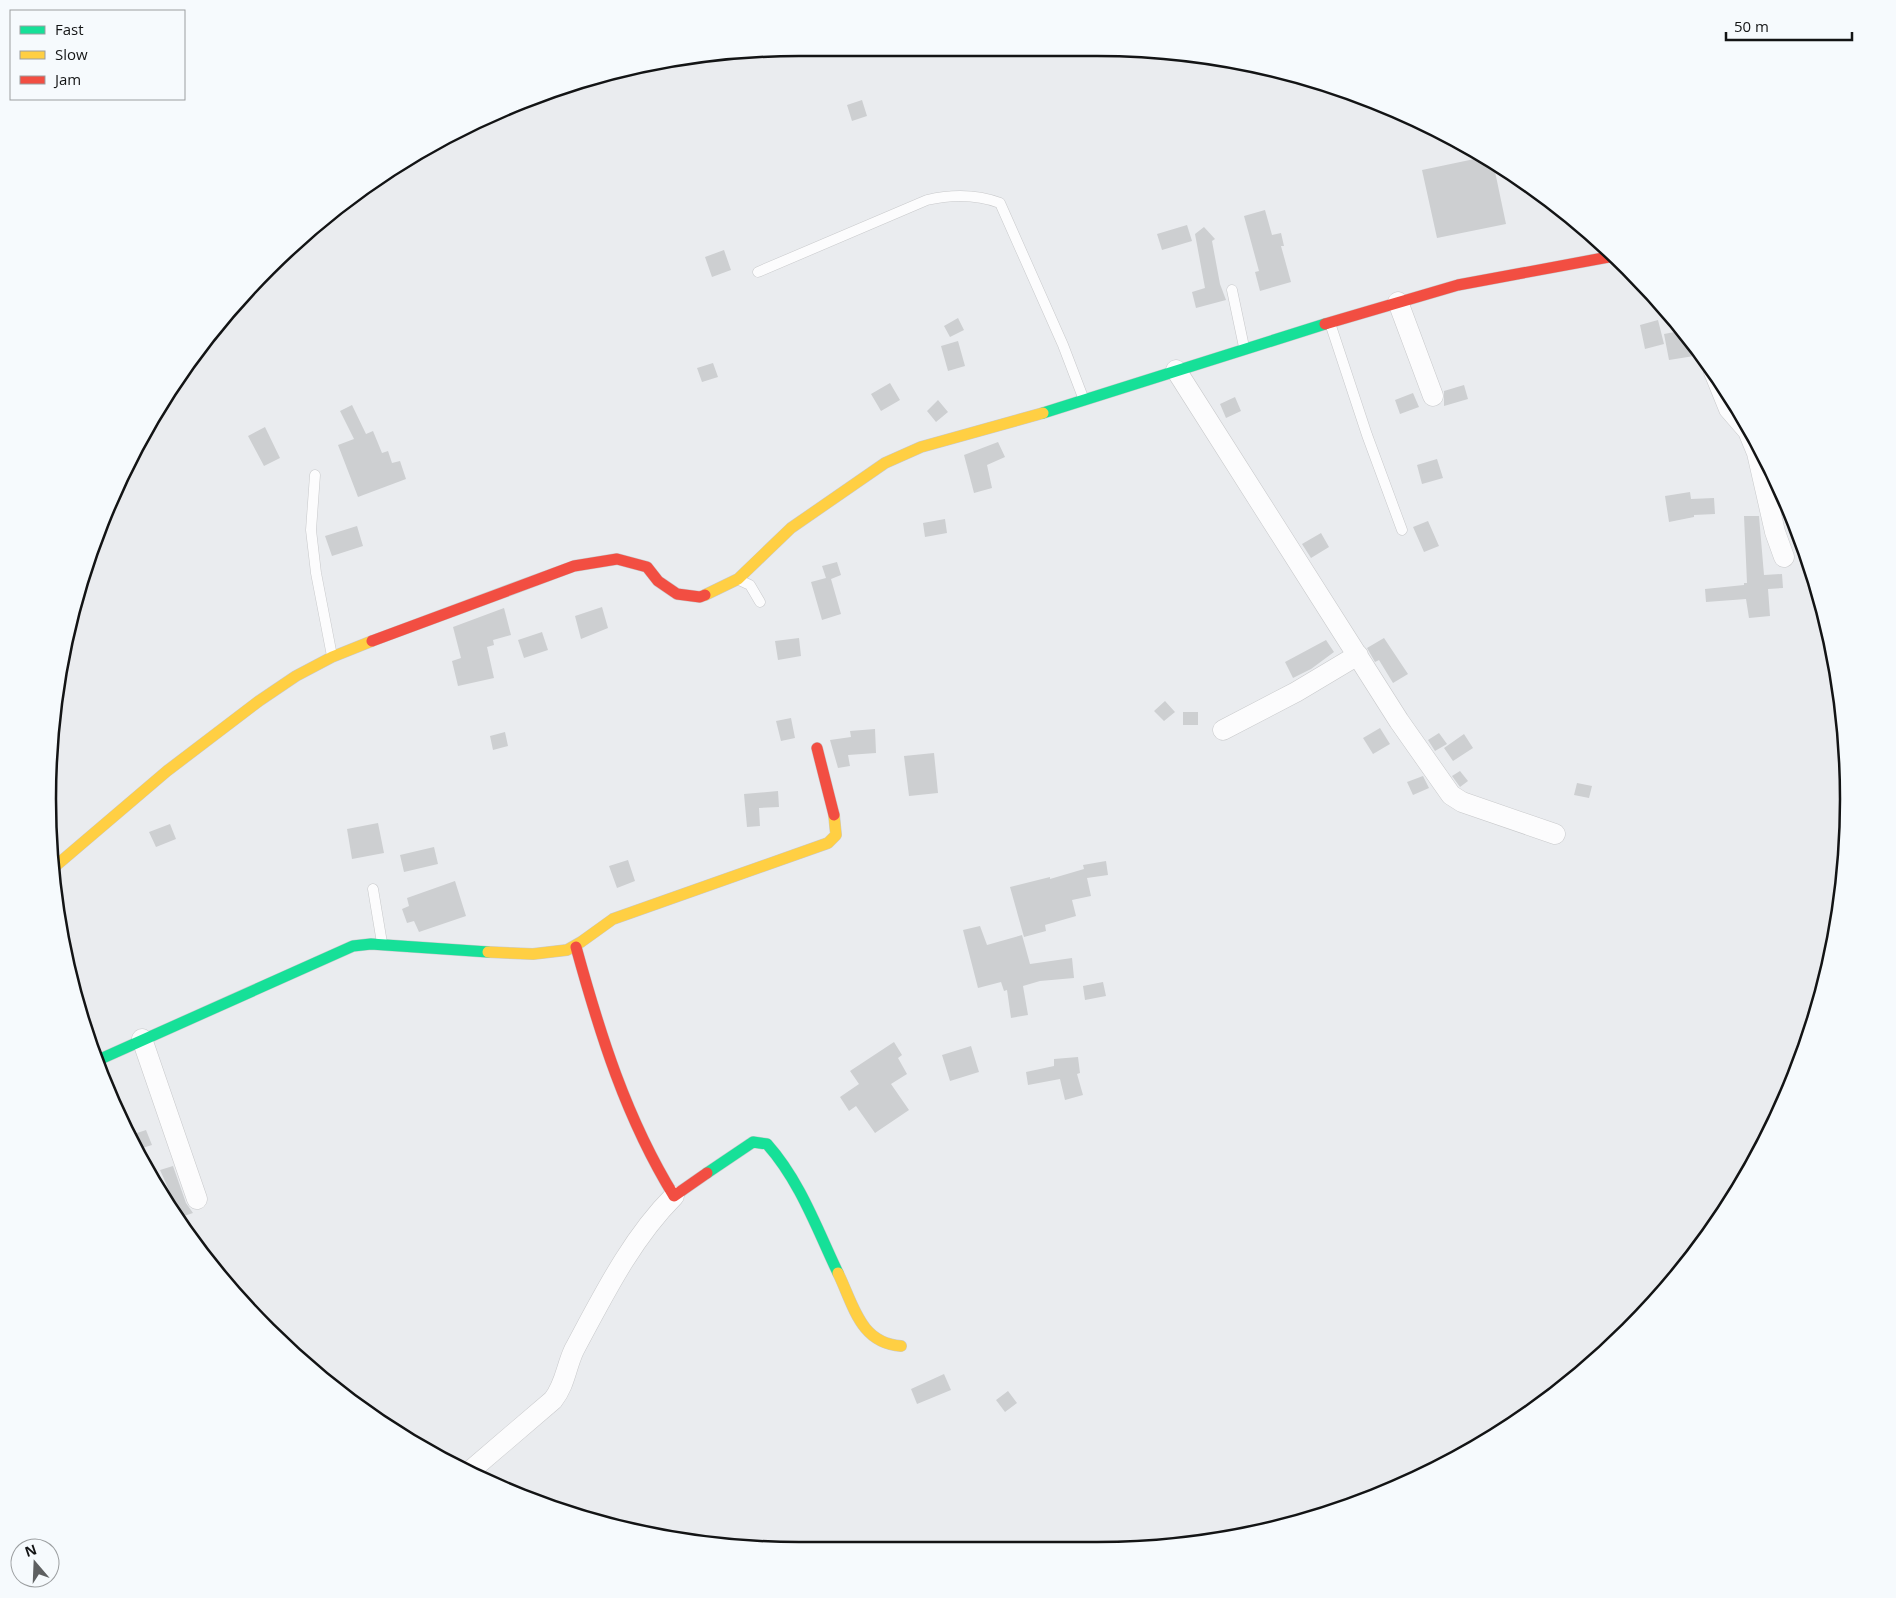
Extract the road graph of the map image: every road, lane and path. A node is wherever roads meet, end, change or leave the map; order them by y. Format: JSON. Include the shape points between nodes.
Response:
{"nodes":[{"id":1,"x":1605,"y":258,"type":"edge"},
{"id":2,"x":758,"y":272,"type":"dead end"},
{"id":3,"x":1232,"y":290,"type":"dead end"},
{"id":4,"x":1398,"y":302,"type":"junction"},
{"id":5,"x":1330,"y":322,"type":"junction"},
{"id":6,"x":1244,"y":348,"type":"junction"},
{"id":7,"x":1176,"y":370,"type":"junction"},
{"id":8,"x":1433,"y":396,"type":"dead end"},
{"id":9,"x":1084,"y":401,"type":"junction"},
{"id":10,"x":1760,"y":465,"type":"edge"},
{"id":11,"x":315,"y":474,"type":"dead end"},
{"id":12,"x":1402,"y":530,"type":"dead end"},
{"id":13,"x":1784,"y":557,"type":"dead end"},
{"id":14,"x":738,"y":579,"type":"junction"},
{"id":15,"x":760,"y":602,"type":"dead end"},
{"id":16,"x":1358,"y":655,"type":"junction"},
{"id":17,"x":332,"y":657,"type":"junction"},
{"id":18,"x":1223,"y":730,"type":"dead end"},
{"id":19,"x":816,"y":748,"type":"dead end"},
{"id":20,"x":1555,"y":834,"type":"dead end"},
{"id":21,"x":60,"y":863,"type":"edge"},
{"id":22,"x":373,"y":889,"type":"dead end"},
{"id":23,"x":382,"y":944,"type":"junction"},
{"id":24,"x":576,"y":947,"type":"junction"},
{"id":25,"x":142,"y":1039,"type":"junction"},
{"id":26,"x":103,"y":1057,"type":"edge"},
{"id":27,"x":674,"y":1196,"type":"junction"},
{"id":28,"x":197,"y":1198,"type":"dead end"},
{"id":29,"x":901,"y":1346,"type":"dead end"},
{"id":30,"x":475,"y":1467,"type":"edge"}],
"edges":[{"from":1,"to":4,"type":"street","via":[[1458,285]]},
{"from":2,"to":9,"type":"lane","via":[[927,200],[945,196],[982,196],[1000,203],[1063,345]]},
{"from":3,"to":6,"type":"lane"},
{"from":4,"to":5,"type":"street"},
{"from":4,"to":8,"type":"street"},
{"from":5,"to":6,"type":"street"},
{"from":5,"to":12,"type":"lane"},
{"from":6,"to":7,"type":"street"},
{"from":7,"to":9,"type":"street"},
{"from":7,"to":16,"type":"street"},
{"from":9,"to":14,"type":"street","via":[[900,455],[791,528]]},
{"from":10,"to":13,"type":"street"},
{"from":11,"to":17,"type":"lane","via":[[310,530]]},
{"from":14,"to":15,"type":"lane","via":[[750,585]]},
{"from":14,"to":17,"type":"street","via":[[700,597],[677,594],[658,581],[646,567],[636,563],[617,559],[574,566]]},
{"from":16,"to":18,"type":"street"},
{"from":16,"to":20,"type":"street","via":[[1450,795]]},
{"from":17,"to":21,"type":"street","via":[[296,676],[244,712],[167,771]]},
{"from":19,"to":24,"type":"street","via":[[836,824],[836,835],[828,843],[613,919]]},
{"from":22,"to":23,"type":"lane"},
{"from":23,"to":24,"type":"street","via":[[502,955],[559,952]]},
{"from":23,"to":25,"type":"street","via":[[353,946]]},
{"from":24,"to":27,"type":"street","via":[[603,1045],[624,1100],[643,1145]]},
{"from":25,"to":26,"type":"street"},
{"from":25,"to":28,"type":"street"},
{"from":27,"to":29,"type":"street","via":[[753,1142],[767,1144],[798,1188],[866,1331],[885,1345]]},
{"from":27,"to":30,"type":"street","via":[[652,1218],[622,1263],[573,1353],[557,1395]]}]}
